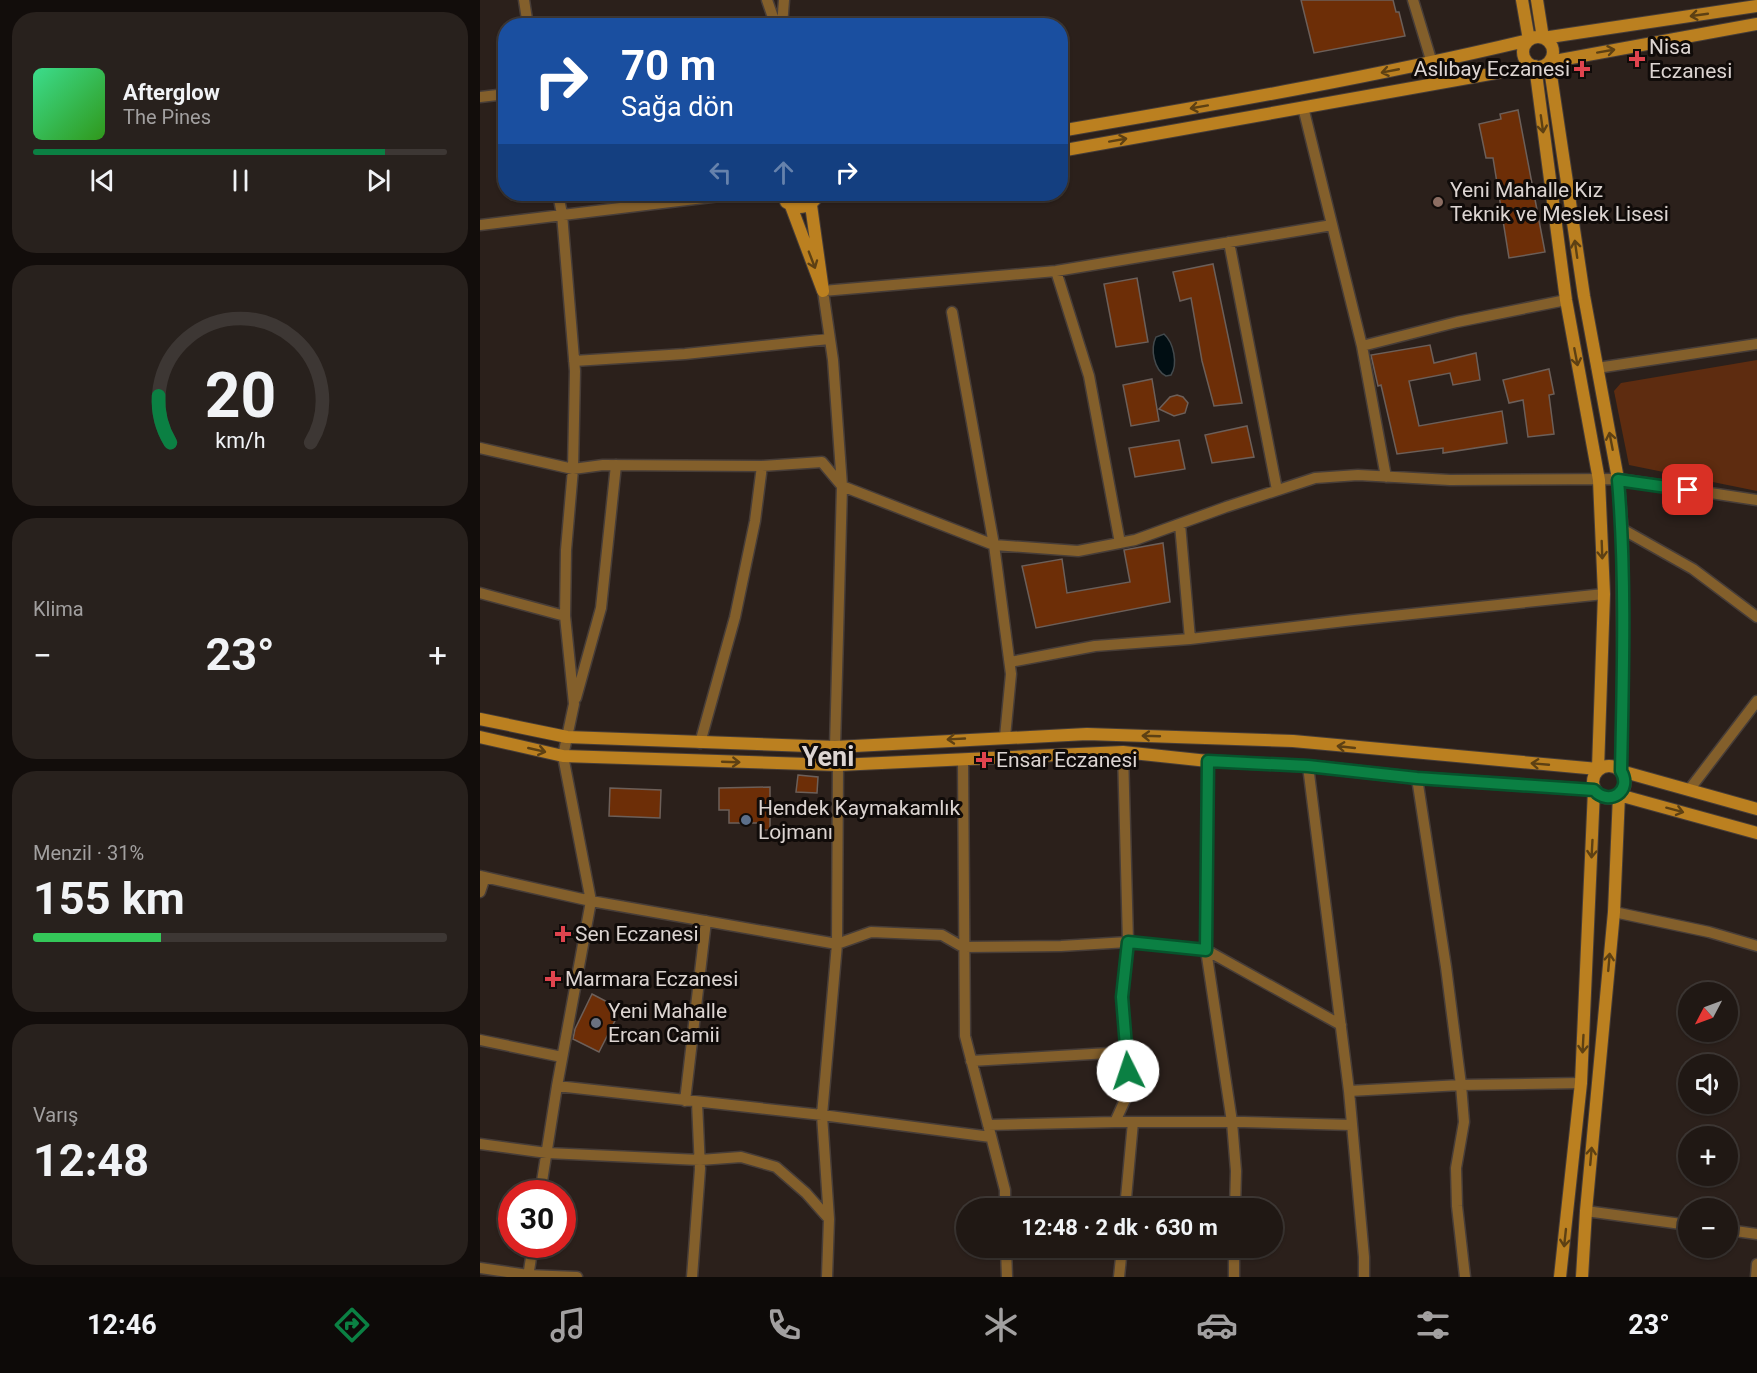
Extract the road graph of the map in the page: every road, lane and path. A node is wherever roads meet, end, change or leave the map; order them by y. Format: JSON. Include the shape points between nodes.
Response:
{"nodes":[{"id":1,"x":524,"y":0,"type":"edge"},
{"id":2,"x":767,"y":0,"type":"edge"},
{"id":3,"x":784,"y":0,"type":"edge"},
{"id":4,"x":1413,"y":0,"type":"edge"},
{"id":5,"x":1522,"y":0,"type":"edge"},
{"id":6,"x":1537,"y":0,"type":"edge"},
{"id":7,"x":1757,"y":6,"type":"edge"},
{"id":8,"x":527,"y":18,"type":"edge"},
{"id":9,"x":773,"y":18,"type":"edge"},
{"id":10,"x":783,"y":18,"type":"edge"},
{"id":11,"x":1757,"y":24,"type":"edge"},
{"id":12,"x":1543,"y":38,"type":"junction"},
{"id":13,"x":1529,"y":40,"type":"junction"},
{"id":14,"x":1549,"y":62,"type":"junction"},
{"id":15,"x":1432,"y":63,"type":"junction"},
{"id":16,"x":1535,"y":66,"type":"junction"},
{"id":17,"x":498,"y":94,"type":"edge"},
{"id":18,"x":480,"y":97,"type":"edge"},
{"id":19,"x":1303,"y":107,"type":"junction"},
{"id":20,"x":1068,"y":130,"type":"edge"},
{"id":21,"x":1068,"y":150,"type":"edge"},
{"id":22,"x":559,"y":201,"type":"edge"},
{"id":23,"x":674,"y":201,"type":"edge"},
{"id":24,"x":786,"y":201,"type":"edge"},
{"id":25,"x":815,"y":201,"type":"edge"},
{"id":26,"x":811,"y":205,"type":"junction"},
{"id":27,"x":791,"y":206,"type":"junction"},
{"id":28,"x":562,"y":214,"type":"junction"},
{"id":29,"x":480,"y":225,"type":"edge"},
{"id":30,"x":1332,"y":225,"type":"junction"},
{"id":31,"x":1228,"y":242,"type":"junction"},
{"id":32,"x":1056,"y":271,"type":"junction"},
{"id":33,"x":823,"y":291,"type":"junction"},
{"id":34,"x":1566,"y":300,"type":"junction"},
{"id":35,"x":952,"y":312,"type":"dead end"},
{"id":36,"x":829,"y":339,"type":"junction"},
{"id":37,"x":1757,"y":344,"type":"edge"},
{"id":38,"x":1362,"y":346,"type":"junction"},
{"id":39,"x":574,"y":361,"type":"junction"},
{"id":40,"x":1597,"y":368,"type":"junction"},
{"id":41,"x":480,"y":448,"type":"edge"},
{"id":42,"x":616,"y":465,"type":"junction"},
{"id":43,"x":762,"y":466,"type":"junction"},
{"id":44,"x":573,"y":469,"type":"junction"},
{"id":45,"x":1386,"y":477,"type":"junction"},
{"id":46,"x":1599,"y":480,"type":"junction"},
{"id":47,"x":1618,"y":480,"type":"junction"},
{"id":48,"x":842,"y":486,"type":"junction"},
{"id":49,"x":1277,"y":490,"type":"junction"},
{"id":50,"x":1757,"y":500,"type":"edge"},
{"id":51,"x":1180,"y":524,"type":"junction"},
{"id":52,"x":1622,"y":529,"type":"junction"},
{"id":53,"x":1120,"y":543,"type":"junction"},
{"id":54,"x":994,"y":545,"type":"junction"},
{"id":55,"x":480,"y":593,"type":"edge"},
{"id":56,"x":1604,"y":594,"type":"junction"},
{"id":57,"x":565,"y":616,"type":"junction"},
{"id":58,"x":1757,"y":617,"type":"edge"},
{"id":59,"x":1190,"y":639,"type":"junction"},
{"id":60,"x":1010,"y":662,"type":"junction"},
{"id":61,"x":1757,"y":701,"type":"edge"},
{"id":62,"x":574,"y":704,"type":"junction"},
{"id":63,"x":480,"y":719,"type":"edge"},
{"id":64,"x":480,"y":737,"type":"edge"},
{"id":65,"x":567,"y":737,"type":"junction"},
{"id":66,"x":1005,"y":737,"type":"junction"},
{"id":67,"x":700,"y":743,"type":"junction"},
{"id":68,"x":835,"y":747,"type":"junction"},
{"id":69,"x":1123,"y":752,"type":"junction"},
{"id":70,"x":563,"y":756,"type":"junction"},
{"id":71,"x":963,"y":761,"type":"junction"},
{"id":72,"x":1208,"y":761,"type":"junction"},
{"id":73,"x":838,"y":765,"type":"junction"},
{"id":74,"x":1308,"y":766,"type":"junction"},
{"id":75,"x":1598,"y":769,"type":"junction"},
{"id":76,"x":1621,"y":771,"type":"junction"},
{"id":77,"x":1417,"y":778,"type":"junction"},
{"id":78,"x":1594,"y":790,"type":"junction"},
{"id":79,"x":1689,"y":790,"type":"junction"},
{"id":80,"x":1619,"y":795,"type":"junction"},
{"id":81,"x":1757,"y":809,"type":"edge"},
{"id":82,"x":1757,"y":833,"type":"edge"},
{"id":83,"x":482,"y":876,"type":"edge"},
{"id":84,"x":480,"y":892,"type":"edge"},
{"id":85,"x":591,"y":901,"type":"junction"},
{"id":86,"x":1614,"y":912,"type":"junction"},
{"id":87,"x":706,"y":921,"type":"junction"},
{"id":88,"x":1128,"y":942,"type":"junction"},
{"id":89,"x":837,"y":944,"type":"junction"},
{"id":90,"x":1757,"y":946,"type":"edge"},
{"id":91,"x":963,"y":947,"type":"junction"},
{"id":92,"x":1206,"y":950,"type":"junction"},
{"id":93,"x":1341,"y":1025,"type":"junction"},
{"id":94,"x":480,"y":1040,"type":"edge"},
{"id":95,"x":1126,"y":1052,"type":"junction"},
{"id":96,"x":562,"y":1057,"type":"junction"},
{"id":97,"x":971,"y":1061,"type":"junction"},
{"id":98,"x":1581,"y":1083,"type":"junction"},
{"id":99,"x":1461,"y":1085,"type":"junction"},
{"id":100,"x":557,"y":1086,"type":"junction"},
{"id":101,"x":1349,"y":1091,"type":"junction"},
{"id":102,"x":685,"y":1101,"type":"junction"},
{"id":103,"x":697,"y":1102,"type":"junction"},
{"id":104,"x":822,"y":1115,"type":"junction"},
{"id":105,"x":1115,"y":1122,"type":"junction"},
{"id":106,"x":1133,"y":1122,"type":"junction"},
{"id":107,"x":1232,"y":1122,"type":"junction"},
{"id":108,"x":1352,"y":1125,"type":"junction"},
{"id":109,"x":989,"y":1131,"type":"junction"},
{"id":110,"x":480,"y":1144,"type":"edge"},
{"id":111,"x":547,"y":1153,"type":"junction"},
{"id":112,"x":700,"y":1160,"type":"junction"},
{"id":113,"x":542,"y":1180,"type":"edge"},
{"id":114,"x":1005,"y":1198,"type":"edge"},
{"id":115,"x":1126,"y":1198,"type":"edge"},
{"id":116,"x":1235,"y":1198,"type":"edge"},
{"id":117,"x":1586,"y":1210,"type":"junction"},
{"id":118,"x":829,"y":1219,"type":"junction"},
{"id":119,"x":1678,"y":1223,"type":"edge"},
{"id":120,"x":1738,"y":1231,"type":"edge"},
{"id":121,"x":1757,"y":1234,"type":"edge"},
{"id":122,"x":531,"y":1258,"type":"edge"},
{"id":123,"x":1006,"y":1258,"type":"edge"},
{"id":124,"x":1121,"y":1258,"type":"edge"},
{"id":125,"x":1234,"y":1258,"type":"edge"},
{"id":126,"x":1757,"y":1264,"type":"edge"},
{"id":127,"x":480,"y":1268,"type":"edge"},
{"id":128,"x":528,"y":1276,"type":"edge"},
{"id":129,"x":577,"y":1277,"type":"edge"},
{"id":130,"x":692,"y":1277,"type":"edge"},
{"id":131,"x":827,"y":1277,"type":"edge"},
{"id":132,"x":1007,"y":1277,"type":"edge"},
{"id":133,"x":1119,"y":1277,"type":"edge"},
{"id":134,"x":1234,"y":1277,"type":"edge"},
{"id":135,"x":1364,"y":1277,"type":"edge"},
{"id":136,"x":1465,"y":1277,"type":"edge"},
{"id":137,"x":1560,"y":1277,"type":"edge"},
{"id":138,"x":1582,"y":1277,"type":"edge"},
{"id":139,"x":1756,"y":1277,"type":"edge"}],
"edges":[{"from":1,"to":8,"type":"street"},
{"from":2,"to":9,"type":"street"},
{"from":3,"to":10,"type":"street"},
{"from":4,"to":15,"type":"street"},
{"from":5,"to":13,"type":"main road"},
{"from":6,"to":12,"type":"main road"},
{"from":7,"to":12,"type":"main road","one_way":true},
{"from":14,"to":11,"type":"main road","one_way":true},
{"from":12,"to":13,"type":"main road"},
{"from":12,"to":14,"type":"main road","via":[[1552,48]]},
{"from":13,"to":15,"type":"main road"},
{"from":13,"to":16,"type":"main road","via":[[1524,57]]},
{"from":14,"to":16,"type":"main road"},
{"from":40,"to":14,"type":"main road","one_way":true},
{"from":15,"to":20,"type":"main road","one_way":true},
{"from":16,"to":19,"type":"main road"},
{"from":16,"to":34,"type":"main road","one_way":true},
{"from":17,"to":18,"type":"street"},
{"from":21,"to":19,"type":"main road","one_way":true},
{"from":19,"to":30,"type":"street"},
{"from":22,"to":28,"type":"street"},
{"from":23,"to":28,"type":"street"},
{"from":24,"to":27,"type":"main road"},
{"from":25,"to":26,"type":"main road"},
{"from":26,"to":27,"type":"main road"},
{"from":26,"to":33,"type":"main road"},
{"from":27,"to":33,"type":"main road","one_way":true},
{"from":28,"to":29,"type":"street"},
{"from":28,"to":39,"type":"street"},
{"from":30,"to":31,"type":"street"},
{"from":30,"to":38,"type":"street"},
{"from":31,"to":32,"type":"street"},
{"from":31,"to":49,"type":"street"},
{"from":32,"to":33,"type":"street"},
{"from":32,"to":53,"type":"street","via":[[1089,376]]},
{"from":33,"to":36,"type":"street"},
{"from":34,"to":38,"type":"street"},
{"from":34,"to":46,"type":"main road","one_way":true},
{"from":35,"to":54,"type":"street"},
{"from":36,"to":39,"type":"street"},
{"from":36,"to":48,"type":"street"},
{"from":37,"to":40,"type":"street"},
{"from":38,"to":45,"type":"street"},
{"from":39,"to":44,"type":"street"},
{"from":47,"to":40,"type":"main road","one_way":true},
{"from":41,"to":44,"type":"street"},
{"from":42,"to":43,"type":"street"},
{"from":42,"to":44,"type":"street"},
{"from":42,"to":62,"type":"street","via":[[601,608]]},
{"from":43,"to":48,"type":"street","via":[[822,462]]},
{"from":43,"to":67,"type":"street","via":[[735,617]]},
{"from":44,"to":57,"type":"street"},
{"from":45,"to":46,"type":"street"},
{"from":45,"to":49,"type":"street","via":[[1315,478]]},
{"from":46,"to":47,"type":"street"},
{"from":46,"to":56,"type":"main road","one_way":true},
{"from":47,"to":50,"type":"street"},
{"from":47,"to":52,"type":"main road"},
{"from":48,"to":54,"type":"street"},
{"from":48,"to":68,"type":"street"},
{"from":49,"to":51,"type":"street"},
{"from":51,"to":53,"type":"street"},
{"from":51,"to":59,"type":"street"},
{"from":52,"to":58,"type":"street","via":[[1694,568]]},
{"from":52,"to":76,"type":"main road"},
{"from":53,"to":54,"type":"street","via":[[1078,551]]},
{"from":54,"to":60,"type":"street"},
{"from":55,"to":57,"type":"street"},
{"from":56,"to":59,"type":"street"},
{"from":56,"to":75,"type":"main road"},
{"from":57,"to":62,"type":"street"},
{"from":59,"to":60,"type":"street","via":[[1095,646]]},
{"from":60,"to":66,"type":"street"},
{"from":61,"to":79,"type":"street"},
{"from":62,"to":65,"type":"street"},
{"from":63,"to":65,"type":"main road"},
{"from":64,"to":70,"type":"main road","one_way":true},
{"from":65,"to":67,"type":"main road"},
{"from":65,"to":70,"type":"street"},
{"from":66,"to":68,"type":"main road","one_way":true},
{"from":75,"to":66,"type":"main road","one_way":true,"via":[[1293,741],[1087,734]]},
{"from":67,"to":68,"type":"main road"},
{"from":68,"to":73,"type":"street"},
{"from":69,"to":71,"type":"main road"},
{"from":69,"to":72,"type":"main road"},
{"from":69,"to":88,"type":"street"},
{"from":70,"to":73,"type":"main road","one_way":true},
{"from":70,"to":85,"type":"street"},
{"from":71,"to":73,"type":"main road"},
{"from":71,"to":91,"type":"street"},
{"from":72,"to":74,"type":"main road"},
{"from":72,"to":92,"type":"street"},
{"from":73,"to":89,"type":"street"},
{"from":74,"to":77,"type":"main road"},
{"from":74,"to":93,"type":"street"},
{"from":75,"to":76,"type":"main road","via":[[1612,766]]},
{"from":75,"to":78,"type":"main road","via":[[1593,777]]},
{"from":76,"to":79,"type":"main road"},
{"from":76,"to":80,"type":"main road","via":[[1625,781]]},
{"from":77,"to":78,"type":"main road"},
{"from":77,"to":99,"type":"street"},
{"from":78,"to":80,"type":"main road","via":[[1603,798]]},
{"from":78,"to":98,"type":"main road","one_way":true},
{"from":79,"to":81,"type":"main road"},
{"from":80,"to":82,"type":"main road","one_way":true},
{"from":80,"to":86,"type":"main road"},
{"from":83,"to":84,"type":"street"},
{"from":83,"to":85,"type":"street"},
{"from":85,"to":87,"type":"street"},
{"from":85,"to":96,"type":"street"},
{"from":86,"to":90,"type":"street"},
{"from":117,"to":86,"type":"main road","one_way":true},
{"from":87,"to":89,"type":"street"},
{"from":87,"to":102,"type":"street"},
{"from":88,"to":91,"type":"street"},
{"from":88,"to":92,"type":"street"},
{"from":88,"to":95,"type":"street","via":[[1122,997]]},
{"from":89,"to":91,"type":"street","via":[[871,932],[942,935]]},
{"from":89,"to":104,"type":"street"},
{"from":91,"to":97,"type":"street","via":[[964,1036]]},
{"from":92,"to":93,"type":"street"},
{"from":92,"to":107,"type":"street"},
{"from":93,"to":101,"type":"street"},
{"from":94,"to":96,"type":"street"},
{"from":95,"to":97,"type":"street"},
{"from":95,"to":105,"type":"street","via":[[1129,1090]]},
{"from":96,"to":100,"type":"street"},
{"from":97,"to":109,"type":"street"},
{"from":98,"to":99,"type":"street"},
{"from":98,"to":137,"type":"main road","one_way":true},
{"from":99,"to":101,"type":"street"},
{"from":99,"to":136,"type":"street","via":[[1464,1122],[1456,1168]]},
{"from":100,"to":102,"type":"street"},
{"from":100,"to":111,"type":"street"},
{"from":101,"to":108,"type":"street"},
{"from":102,"to":103,"type":"street"},
{"from":103,"to":104,"type":"street"},
{"from":103,"to":112,"type":"street"},
{"from":104,"to":109,"type":"street"},
{"from":104,"to":118,"type":"street"},
{"from":105,"to":106,"type":"street"},
{"from":105,"to":109,"type":"street"},
{"from":106,"to":107,"type":"street"},
{"from":106,"to":115,"type":"street"},
{"from":107,"to":108,"type":"street"},
{"from":107,"to":116,"type":"street"},
{"from":108,"to":135,"type":"street"},
{"from":109,"to":114,"type":"street"},
{"from":110,"to":111,"type":"street"},
{"from":111,"to":112,"type":"street"},
{"from":111,"to":113,"type":"street"},
{"from":112,"to":118,"type":"street","via":[[741,1157],[776,1167]]},
{"from":112,"to":130,"type":"street"},
{"from":117,"to":119,"type":"street"},
{"from":117,"to":138,"type":"main road"},
{"from":118,"to":131,"type":"street"},
{"from":120,"to":121,"type":"street"},
{"from":122,"to":128,"type":"street"},
{"from":123,"to":132,"type":"street"},
{"from":124,"to":133,"type":"street"},
{"from":125,"to":134,"type":"street"},
{"from":126,"to":139,"type":"street"},
{"from":127,"to":128,"type":"street"},
{"from":128,"to":129,"type":"street"}]}
